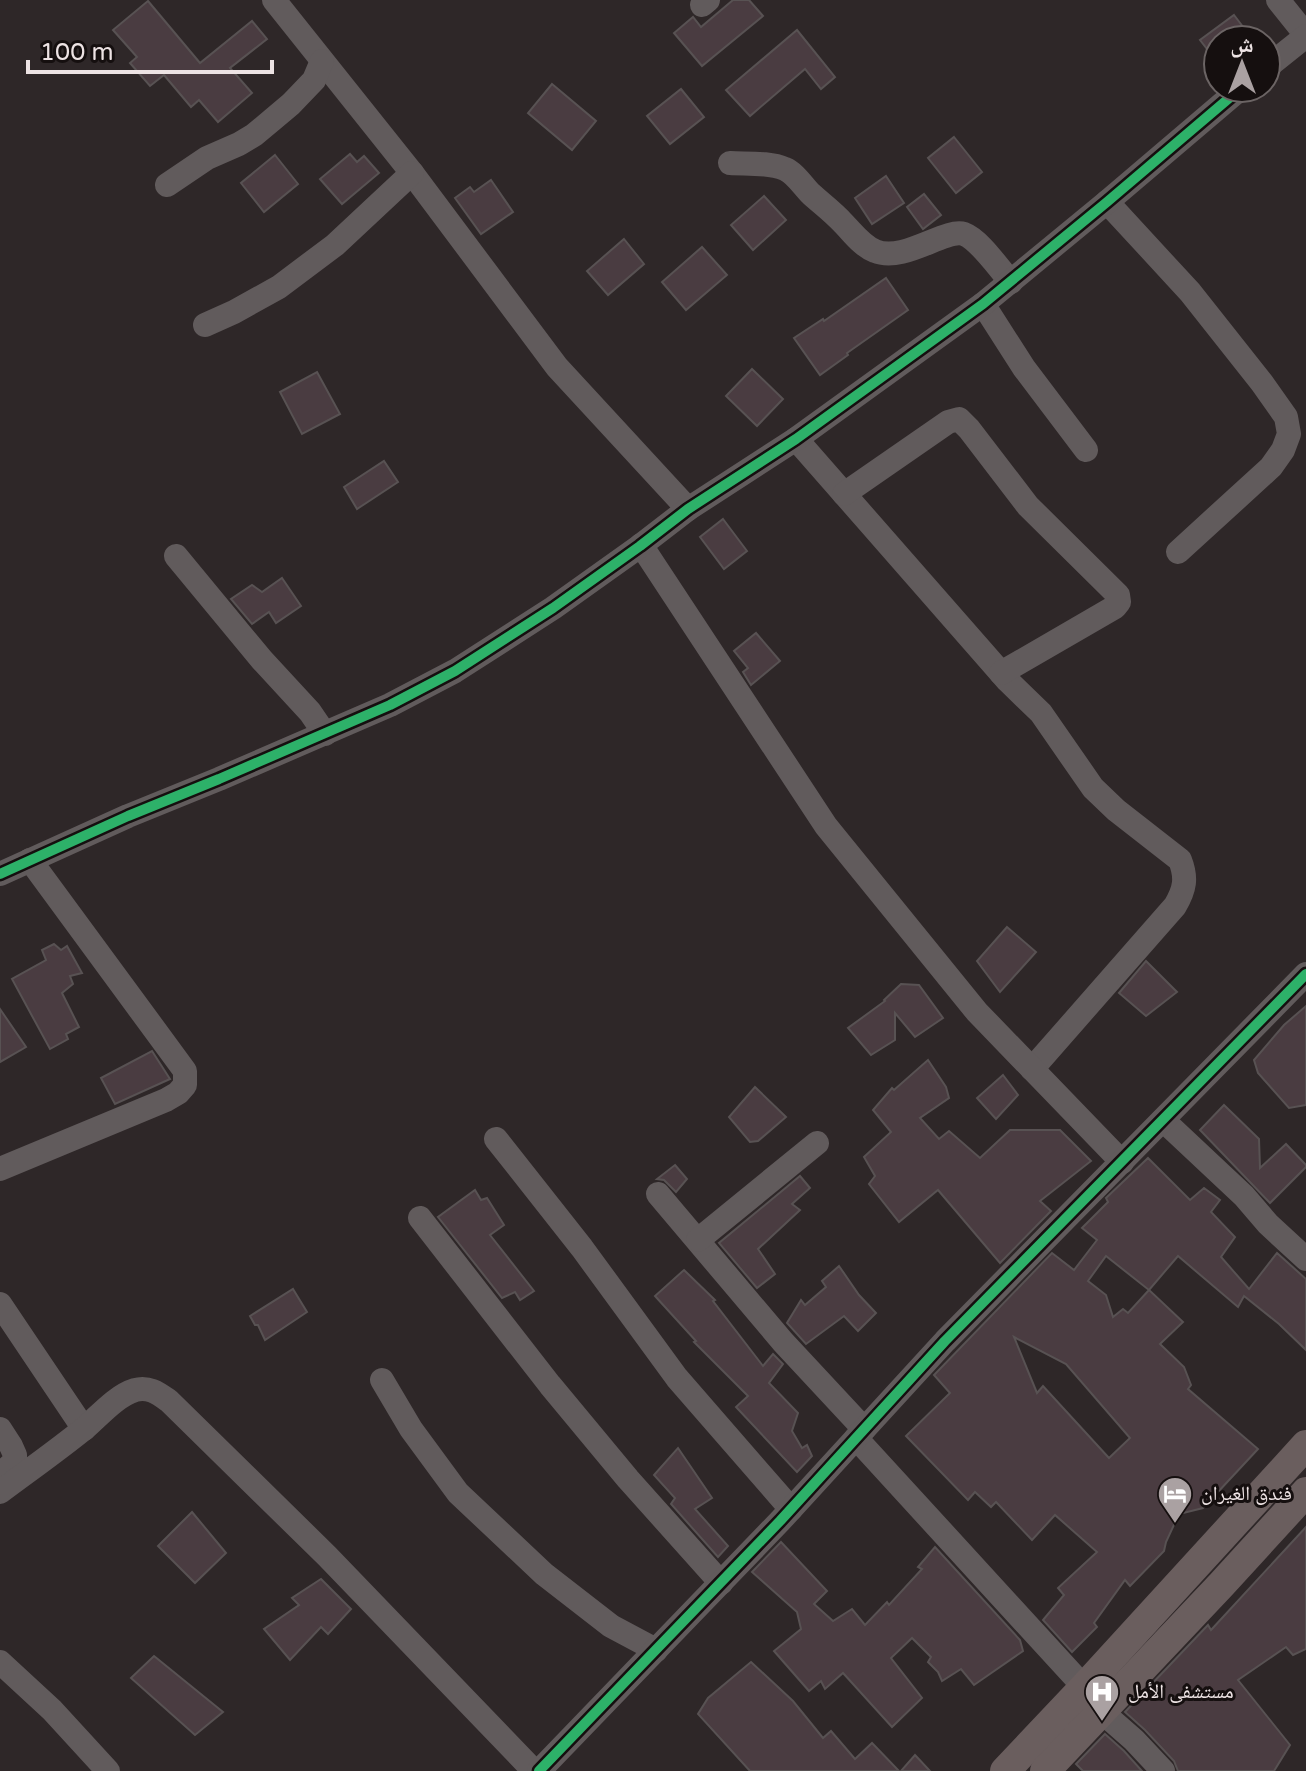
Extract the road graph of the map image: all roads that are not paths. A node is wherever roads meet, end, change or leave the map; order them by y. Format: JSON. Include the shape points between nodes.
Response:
{"nodes":[{"id":1,"x":274,"y":0,"type":"edge"},
{"id":2,"x":1278,"y":0,"type":"edge"},
{"id":3,"x":1306,"y":35,"type":"edge"},
{"id":4,"x":1282,"y":55,"type":"edge"},
{"id":5,"x":322,"y":61,"type":"junction"},
{"id":6,"x":1222,"y":104,"type":"edge"},
{"id":7,"x":730,"y":163,"type":"dead end"},
{"id":8,"x":412,"y":173,"type":"junction"},
{"id":9,"x":167,"y":185,"type":"dead end"},
{"id":10,"x":1107,"y":202,"type":"junction"},
{"id":11,"x":1011,"y":282,"type":"junction"},
{"id":12,"x":983,"y":304,"type":"junction"},
{"id":13,"x":205,"y":325,"type":"dead end"},
{"id":14,"x":796,"y":439,"type":"junction"},
{"id":15,"x":1086,"y":450,"type":"dead end"},
{"id":16,"x":844,"y":494,"type":"junction"},
{"id":17,"x":688,"y":509,"type":"junction"},
{"id":18,"x":641,"y":545,"type":"junction"},
{"id":19,"x":1178,"y":552,"type":"dead end"},
{"id":20,"x":176,"y":556,"type":"dead end"},
{"id":21,"x":1001,"y":673,"type":"junction"},
{"id":22,"x":325,"y":734,"type":"junction"},
{"id":23,"x":30,"y":860,"type":"junction"},
{"id":24,"x":0,"y":874,"type":"edge"},
{"id":25,"x":1306,"y":974,"type":"edge"},
{"id":26,"x":1032,"y":1069,"type":"junction"},
{"id":27,"x":1163,"y":1120,"type":"junction"},
{"id":28,"x":496,"y":1139,"type":"dead end"},
{"id":29,"x":817,"y":1143,"type":"dead end"},
{"id":30,"x":1122,"y":1162,"type":"junction"},
{"id":31,"x":0,"y":1169,"type":"edge"},
{"id":32,"x":658,"y":1194,"type":"dead end"},
{"id":33,"x":420,"y":1218,"type":"dead end"},
{"id":34,"x":698,"y":1240,"type":"junction"},
{"id":35,"x":1306,"y":1259,"type":"edge"},
{"id":36,"x":0,"y":1304,"type":"edge"},
{"id":37,"x":382,"y":1380,"type":"dead end"},
{"id":38,"x":0,"y":1429,"type":"edge"},
{"id":39,"x":84,"y":1429,"type":"junction"},
{"id":40,"x":860,"y":1434,"type":"junction"},
{"id":41,"x":1306,"y":1445,"type":"edge"},
{"id":42,"x":0,"y":1475,"type":"edge"},
{"id":43,"x":0,"y":1492,"type":"edge"},
{"id":44,"x":1306,"y":1492,"type":"edge"},
{"id":45,"x":791,"y":1509,"type":"junction"},
{"id":46,"x":721,"y":1583,"type":"junction"},
{"id":47,"x":656,"y":1650,"type":"junction"},
{"id":48,"x":0,"y":1662,"type":"edge"},
{"id":49,"x":1084,"y":1687,"type":"junction"},
{"id":50,"x":1102,"y":1712,"type":"junction"},
{"id":51,"x":108,"y":1771,"type":"edge"},
{"id":52,"x":537,"y":1771,"type":"edge"},
{"id":53,"x":1005,"y":1771,"type":"edge"},
{"id":54,"x":1045,"y":1771,"type":"edge"},
{"id":55,"x":1163,"y":1771,"type":"edge"}],
"edges":[{"from":1,"to":5,"type":"street"},
{"from":2,"to":3,"type":"street"},
{"from":3,"to":4,"type":"street"},
{"from":5,"to":8,"type":"street"},
{"from":5,"to":9,"type":"street","via":[[314,80],[254,135]]},
{"from":6,"to":10,"type":"street"},
{"from":7,"to":11,"type":"street","via":[[790,171],[877,252],[909,250],[957,233],[966,235]]},
{"from":8,"to":13,"type":"street","via":[[335,245],[279,287]]},
{"from":8,"to":17,"type":"street","via":[[557,367]]},
{"from":10,"to":11,"type":"street"},
{"from":10,"to":19,"type":"street","via":[[1190,292],[1286,417],[1289,434],[1271,467]]},
{"from":11,"to":12,"type":"street"},
{"from":12,"to":14,"type":"street"},
{"from":12,"to":15,"type":"street"},
{"from":14,"to":16,"type":"street"},
{"from":14,"to":17,"type":"street"},
{"from":16,"to":21,"type":"street"},
{"from":16,"to":21,"type":"street","via":[[959,419],[1028,506],[1118,595],[1115,607]]},
{"from":17,"to":18,"type":"street"},
{"from":18,"to":22,"type":"street","via":[[455,671]]},
{"from":18,"to":26,"type":"street","via":[[826,826],[977,1012]]},
{"from":20,"to":22,"type":"street"},
{"from":21,"to":26,"type":"street","via":[[1041,713],[1093,788],[1180,860],[1186,883],[1175,906]]},
{"from":22,"to":23,"type":"street"},
{"from":23,"to":24,"type":"street"},
{"from":23,"to":31,"type":"street","via":[[185,1071],[185,1085],[166,1100]]},
{"from":25,"to":27,"type":"street"},
{"from":26,"to":30,"type":"street"},
{"from":27,"to":30,"type":"street"},
{"from":27,"to":35,"type":"street"},
{"from":28,"to":45,"type":"street","via":[[677,1378]]},
{"from":29,"to":34,"type":"street"},
{"from":30,"to":40,"type":"street"},
{"from":32,"to":34,"type":"street"},
{"from":33,"to":46,"type":"street","via":[[570,1409]]},
{"from":34,"to":40,"type":"street"},
{"from":36,"to":39,"type":"street"},
{"from":37,"to":47,"type":"street","via":[[458,1493],[544,1574],[611,1626]]},
{"from":38,"to":42,"type":"street","via":[[15,1455]]},
{"from":39,"to":43,"type":"street"},
{"from":39,"to":52,"type":"street","via":[[135,1390],[147,1388],[169,1401]]},
{"from":40,"to":45,"type":"street"},
{"from":40,"to":49,"type":"street"},
{"from":41,"to":49,"type":"main road"},
{"from":44,"to":50,"type":"main road"},
{"from":45,"to":46,"type":"street"},
{"from":46,"to":47,"type":"street"},
{"from":47,"to":52,"type":"street"},
{"from":48,"to":51,"type":"street"},
{"from":49,"to":53,"type":"main road"},
{"from":50,"to":54,"type":"main road"},
{"from":50,"to":55,"type":"street"}]}
